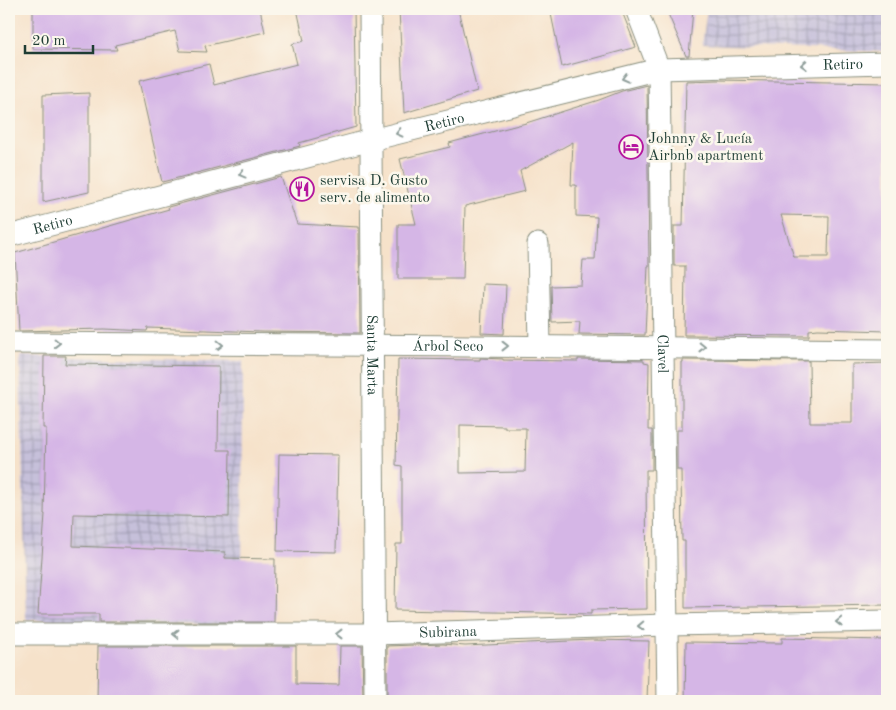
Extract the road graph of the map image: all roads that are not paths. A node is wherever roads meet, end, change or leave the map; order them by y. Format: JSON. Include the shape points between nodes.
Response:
{"nodes":[{"id":1,"x":370,"y":9,"type":"edge"},
{"id":2,"x":636,"y":9,"type":"edge"},
{"id":3,"x":887,"y":63,"type":"edge"},
{"id":4,"x":659,"y":69,"type":"junction"},
{"id":5,"x":371,"y":140,"type":"junction"},
{"id":6,"x":9,"y":236,"type":"edge"},
{"id":7,"x":538,"y":244,"type":"dead end"},
{"id":8,"x":9,"y":342,"type":"edge"},
{"id":9,"x":372,"y":346,"type":"junction"},
{"id":10,"x":540,"y":346,"type":"junction"},
{"id":11,"x":663,"y":346,"type":"junction"},
{"id":12,"x":887,"y":350,"type":"edge"},
{"id":13,"x":887,"y":621,"type":"edge"},
{"id":14,"x":667,"y":625,"type":"junction"},
{"id":15,"x":9,"y":634,"type":"edge"},
{"id":16,"x":374,"y":634,"type":"junction"},
{"id":17,"x":375,"y":701,"type":"edge"},
{"id":18,"x":668,"y":701,"type":"edge"}],
"edges":[{"from":1,"to":5,"type":"street","name":"Santa Marta"},
{"from":2,"to":4,"type":"street","name":"Clavel"},
{"from":3,"to":4,"type":"street","name":"Retiro","one_way":true},
{"from":4,"to":5,"type":"street","name":"Retiro","one_way":true},
{"from":4,"to":11,"type":"street","name":"Clavel"},
{"from":5,"to":6,"type":"street","name":"Retiro","one_way":true},
{"from":5,"to":9,"type":"street","name":"Santa Marta"},
{"from":7,"to":10,"type":"street"},
{"from":8,"to":9,"type":"street","name":"Árbol Seco","one_way":true},
{"from":9,"to":10,"type":"street","name":"Árbol Seco","one_way":true},
{"from":9,"to":16,"type":"street","name":"Santa Marta"},
{"from":10,"to":11,"type":"street","name":"Árbol Seco"},
{"from":11,"to":12,"type":"street","name":"Árbol Seco","one_way":true},
{"from":11,"to":14,"type":"street","name":"Clavel"},
{"from":13,"to":14,"type":"street","name":"Subirana","one_way":true},
{"from":14,"to":16,"type":"street","name":"Subirana","one_way":true},
{"from":14,"to":18,"type":"street","name":"Clavel"},
{"from":16,"to":15,"type":"street","name":"Subirana","one_way":true},
{"from":16,"to":17,"type":"street","name":"Santa Marta"}]}
